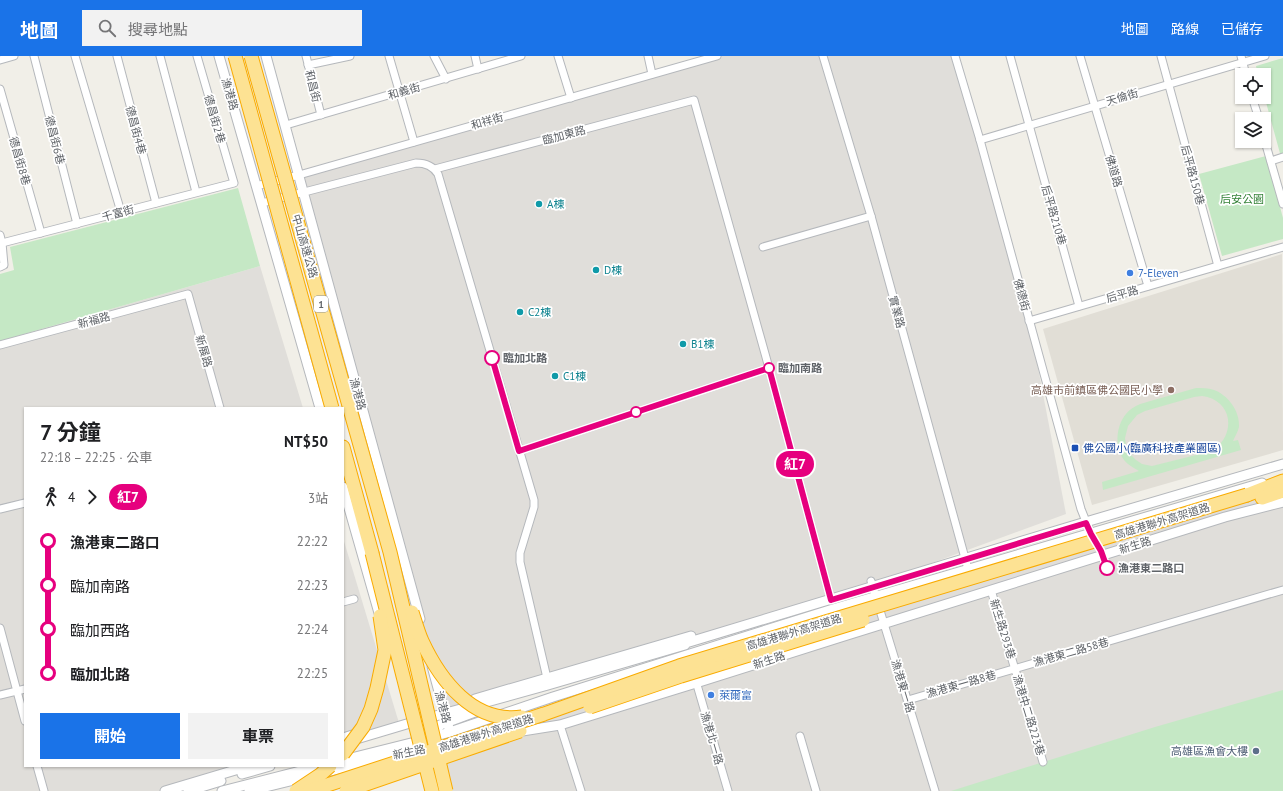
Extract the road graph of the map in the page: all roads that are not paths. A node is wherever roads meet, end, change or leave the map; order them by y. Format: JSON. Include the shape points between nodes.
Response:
{"nodes":[{"id":1,"x":14,"y":56,"type":"edge"},
{"id":2,"x":34,"y":56,"type":"edge"},
{"id":3,"x":75,"y":56,"type":"edge"},
{"id":4,"x":116,"y":56,"type":"edge"},
{"id":5,"x":160,"y":56,"type":"edge"},
{"id":6,"x":197,"y":56,"type":"edge"},
{"id":7,"x":219,"y":56,"type":"edge"},
{"id":8,"x":235,"y":56,"type":"edge"},
{"id":9,"x":251,"y":56,"type":"edge"},
{"id":10,"x":266,"y":56,"type":"edge"},
{"id":11,"x":306,"y":56,"type":"edge"},
{"id":12,"x":351,"y":56,"type":"edge"},
{"id":13,"x":389,"y":56,"type":"edge"},
{"id":14,"x":434,"y":56,"type":"edge"},
{"id":15,"x":475,"y":56,"type":"edge"},
{"id":16,"x":521,"y":56,"type":"edge"},
{"id":17,"x":558,"y":56,"type":"edge"},
{"id":18,"x":648,"y":56,"type":"edge"},
{"id":19,"x":717,"y":56,"type":"edge"},
{"id":20,"x":823,"y":56,"type":"edge"},
{"id":21,"x":955,"y":56,"type":"edge"},
{"id":22,"x":1010,"y":56,"type":"edge"},
{"id":23,"x":1080,"y":56,"type":"edge"},
{"id":24,"x":1161,"y":56,"type":"edge"},
{"id":25,"x":1265,"y":56,"type":"edge"},
{"id":26,"x":1241,"y":59,"type":"edge"},
{"id":27,"x":0,"y":60,"type":"edge"},
{"id":28,"x":308,"y":65,"type":"junction"},
{"id":29,"x":478,"y":69,"type":"junction"},
{"id":30,"x":652,"y":74,"type":"junction"},
{"id":31,"x":446,"y":78,"type":"junction"},
{"id":32,"x":1169,"y":84,"type":"junction"},
{"id":33,"x":0,"y":89,"type":"edge"},
{"id":34,"x":400,"y":92,"type":"junction"},
{"id":35,"x":570,"y":98,"type":"junction"},
{"id":36,"x":1095,"y":106,"type":"junction"},
{"id":37,"x":321,"y":115,"type":"junction"},
{"id":38,"x":286,"y":125,"type":"junction"},
{"id":39,"x":1029,"y":125,"type":"junction"},
{"id":40,"x":980,"y":140,"type":"junction"},
{"id":41,"x":414,"y":142,"type":"junction"},
{"id":42,"x":1267,"y":148,"type":"edge"},
{"id":43,"x":1283,"y":157,"type":"edge"},
{"id":44,"x":1270,"y":161,"type":"junction"},
{"id":45,"x":435,"y":169,"type":"junction"},
{"id":46,"x":298,"y":175,"type":"junction"},
{"id":47,"x":234,"y":183,"type":"joint"},
{"id":48,"x":256,"y":186,"type":"junction"},
{"id":49,"x":196,"y":192,"type":"junction"},
{"id":50,"x":304,"y":192,"type":"junction"},
{"id":51,"x":156,"y":203,"type":"junction"},
{"id":52,"x":262,"y":203,"type":"junction"},
{"id":53,"x":1283,"y":204,"type":"edge"},
{"id":54,"x":121,"y":212,"type":"junction"},
{"id":55,"x":871,"y":216,"type":"junction"},
{"id":56,"x":77,"y":224,"type":"junction"},
{"id":57,"x":41,"y":233,"type":"junction"},
{"id":58,"x":0,"y":235,"type":"edge"},
{"id":59,"x":2,"y":244,"type":"junction"},
{"id":60,"x":763,"y":247,"type":"dead end"},
{"id":61,"x":1283,"y":247,"type":"edge"},
{"id":62,"x":2,"y":266,"type":"edge"},
{"id":63,"x":1218,"y":266,"type":"junction"},
{"id":64,"x":1148,"y":286,"type":"junction"},
{"id":65,"x":188,"y":294,"type":"joint"},
{"id":66,"x":1079,"y":306,"type":"junction"},
{"id":67,"x":1029,"y":321,"type":"junction"},
{"id":68,"x":0,"y":346,"type":"edge"},
{"id":69,"x":769,"y":368,"type":"junction"},
{"id":70,"x":220,"y":407,"type":"edge"},
{"id":71,"x":320,"y":407,"type":"edge"},
{"id":72,"x":332,"y":407,"type":"edge"},
{"id":73,"x":344,"y":451,"type":"edge"},
{"id":74,"x":519,"y":451,"type":"junction"},
{"id":75,"x":1283,"y":459,"type":"edge"},
{"id":76,"x":1283,"y":464,"type":"edge"},
{"id":77,"x":1283,"y":476,"type":"edge"},
{"id":78,"x":1283,"y":482,"type":"edge"},
{"id":79,"x":344,"y":490,"type":"edge"},
{"id":80,"x":1283,"y":492,"type":"edge"},
{"id":81,"x":1248,"y":498,"type":"junction"},
{"id":82,"x":1283,"y":502,"type":"edge"},
{"id":83,"x":24,"y":503,"type":"edge"},
{"id":84,"x":0,"y":510,"type":"edge"},
{"id":85,"x":1085,"y":520,"type":"junction"},
{"id":86,"x":1091,"y":534,"type":"junction"},
{"id":87,"x":372,"y":552,"type":"junction"},
{"id":88,"x":390,"y":552,"type":"junction"},
{"id":89,"x":964,"y":556,"type":"junction"},
{"id":90,"x":968,"y":569,"type":"junction"},
{"id":91,"x":872,"y":584,"type":"junction"},
{"id":92,"x":991,"y":590,"type":"junction"},
{"id":93,"x":1283,"y":590,"type":"edge"},
{"id":94,"x":876,"y":596,"type":"junction"},
{"id":95,"x":830,"y":597,"type":"junction"},
{"id":96,"x":354,"y":599,"type":"dead end"},
{"id":97,"x":344,"y":602,"type":"edge"},
{"id":98,"x":884,"y":623,"type":"junction"},
{"id":99,"x":0,"y":628,"type":"edge"},
{"id":100,"x":685,"y":646,"type":"junction"},
{"id":101,"x":1014,"y":668,"type":"junction"},
{"id":102,"x":548,"y":681,"type":"junction"},
{"id":103,"x":696,"y":684,"type":"junction"},
{"id":104,"x":24,"y":689,"type":"edge"},
{"id":105,"x":17,"y":691,"type":"junction"},
{"id":106,"x":0,"y":696,"type":"edge"},
{"id":107,"x":908,"y":700,"type":"junction"},
{"id":108,"x":446,"y":714,"type":"junction"},
{"id":109,"x":544,"y":714,"type":"junction"},
{"id":110,"x":24,"y":717,"type":"edge"},
{"id":111,"x":410,"y":721,"type":"junction"},
{"id":112,"x":560,"y":725,"type":"junction"},
{"id":113,"x":450,"y":732,"type":"junction"},
{"id":114,"x":800,"y":736,"type":"dead end"},
{"id":115,"x":436,"y":737,"type":"junction"},
{"id":116,"x":344,"y":738,"type":"edge"},
{"id":117,"x":344,"y":744,"type":"edge"},
{"id":118,"x":416,"y":746,"type":"junction"},
{"id":119,"x":438,"y":746,"type":"junction"},
{"id":120,"x":344,"y":753,"type":"edge"},
{"id":121,"x":344,"y":760,"type":"edge"},
{"id":122,"x":1043,"y":762,"type":"dead end"},
{"id":123,"x":344,"y":765,"type":"edge"},
{"id":124,"x":37,"y":767,"type":"edge"},
{"id":125,"x":247,"y":767,"type":"edge"},
{"id":126,"x":267,"y":767,"type":"edge"},
{"id":127,"x":316,"y":767,"type":"edge"},
{"id":128,"x":329,"y":767,"type":"edge"},
{"id":129,"x":338,"y":767,"type":"edge"},
{"id":130,"x":44,"y":791,"type":"edge"},
{"id":131,"x":165,"y":791,"type":"edge"},
{"id":132,"x":188,"y":791,"type":"edge"},
{"id":133,"x":222,"y":791,"type":"edge"},
{"id":134,"x":249,"y":791,"type":"edge"},
{"id":135,"x":296,"y":791,"type":"edge"},
{"id":136,"x":309,"y":791,"type":"edge"},
{"id":137,"x":346,"y":791,"type":"edge"},
{"id":138,"x":432,"y":791,"type":"edge"},
{"id":139,"x":446,"y":791,"type":"edge"},
{"id":140,"x":451,"y":791,"type":"edge"},
{"id":141,"x":580,"y":791,"type":"edge"},
{"id":142,"x":728,"y":791,"type":"edge"},
{"id":143,"x":816,"y":791,"type":"edge"},
{"id":144,"x":935,"y":791,"type":"edge"}],
"edges":[{"from":1,"to":27,"type":"street"},
{"from":2,"to":56,"type":"street","name":"德昌街6巷"},
{"from":3,"to":54,"type":"street"},
{"from":4,"to":51,"type":"street","name":"德昌街4巷"},
{"from":5,"to":49,"type":"street"},
{"from":6,"to":47,"type":"street","name":"德昌街2巷"},
{"from":7,"to":48,"type":"street","name":"漁港路"},
{"from":8,"to":72,"type":"highway","name":"中山高速公路","number":"1","bridge":true},
{"from":9,"to":88,"type":"highway","name":"中山高速公路","number":"1","bridge":true},
{"from":10,"to":38,"type":"street","name":"漁港路"},
{"from":11,"to":28,"type":"street","name":"和昌街"},
{"from":12,"to":28,"type":"street"},
{"from":13,"to":34,"type":"street"},
{"from":14,"to":31,"type":"street"},
{"from":15,"to":29,"type":"street"},
{"from":16,"to":29,"type":"street","name":"和義街"},
{"from":17,"to":35,"type":"street"},
{"from":18,"to":30,"type":"street"},
{"from":19,"to":30,"type":"street","name":"和祥街"},
{"from":20,"to":55,"type":"street","name":"實業路"},
{"from":21,"to":40,"type":"street","name":"佛德街"},
{"from":22,"to":39,"type":"street","name":"后平路210巷"},
{"from":23,"to":36,"type":"street","name":"佛道路"},
{"from":24,"to":32,"type":"street","name":"后平路150巷"},
{"from":25,"to":26,"type":"street","name":"天倫街"},
{"from":26,"to":32,"type":"street","name":"天倫街"},
{"from":28,"to":37,"type":"street","name":"和昌街"},
{"from":29,"to":31,"type":"street","name":"和義街"},
{"from":30,"to":35,"type":"street","name":"和祥街"},
{"from":31,"to":34,"type":"street","name":"和義街"},
{"from":32,"to":36,"type":"street","name":"天倫街"},
{"from":32,"to":63,"type":"street","name":"后平路150巷"},
{"from":33,"to":57,"type":"street","name":"德昌街8巷"},
{"from":34,"to":37,"type":"street","name":"和義街"},
{"from":34,"to":41,"type":"street"},
{"from":35,"to":41,"type":"street","name":"和祥街"},
{"from":36,"to":39,"type":"street","name":"天倫街"},
{"from":36,"to":64,"type":"street","name":"佛道路"},
{"from":37,"to":38,"type":"street","name":"和義街"},
{"from":38,"to":46,"type":"street","name":"漁港路"},
{"from":39,"to":40,"type":"street","name":"天倫街"},
{"from":39,"to":66,"type":"street","name":"后平路210巷"},
{"from":40,"to":67,"type":"street","name":"佛德街"},
{"from":41,"to":46,"type":"street","name":"和祥街"},
{"from":42,"to":44,"type":"street"},
{"from":43,"to":44,"type":"street"},
{"from":44,"to":53,"type":"street"},
{"from":45,"to":50,"type":"street","via":[[423,163],[416,163]]},
{"from":45,"to":69,"type":"street","name":"臨加東路","via":[[694,100]]},
{"from":45,"to":74,"type":"street"},
{"from":46,"to":48,"type":"street","name":"和祥街"},
{"from":46,"to":50,"type":"street","name":"漁港路"},
{"from":47,"to":49,"type":"street","name":"千富街"},
{"from":48,"to":52,"type":"street","name":"漁港路"},
{"from":49,"to":51,"type":"street","name":"千富街"},
{"from":50,"to":52,"type":"street"},
{"from":50,"to":108,"type":"street","name":"漁港路"},
{"from":51,"to":54,"type":"street","name":"千富街"},
{"from":52,"to":71,"type":"street","name":"漁港路"},
{"from":54,"to":56,"type":"street","name":"千富街"},
{"from":55,"to":60,"type":"street"},
{"from":55,"to":89,"type":"street","name":"實業路"},
{"from":56,"to":57,"type":"street","name":"千富街"},
{"from":57,"to":59,"type":"street","name":"千富街"},
{"from":58,"to":59,"type":"street"},
{"from":59,"to":62,"type":"street"},
{"from":61,"to":63,"type":"street","name":"后平路"},
{"from":63,"to":64,"type":"street","name":"后平路"},
{"from":64,"to":66,"type":"street","name":"后平路"},
{"from":65,"to":68,"type":"street","name":"新福路"},
{"from":65,"to":70,"type":"street","name":"新展路"},
{"from":66,"to":67,"type":"street","name":"后平路"},
{"from":67,"to":85,"type":"street","name":"佛德街"},
{"from":69,"to":74,"type":"street"},
{"from":69,"to":95,"type":"street"},
{"from":73,"to":87,"type":"highway"},
{"from":74,"to":102,"type":"street","via":[[534,500],[520,562]]},
{"from":75,"to":85,"type":"street","name":"新生路"},
{"from":76,"to":85,"type":"street","name":"新生路"},
{"from":77,"to":86,"type":"street","name":"新生路"},
{"from":78,"to":81,"type":"highway","name":"高雄港聯外高架道路"},
{"from":79,"to":111,"type":"street"},
{"from":80,"to":81,"type":"highway"},
{"from":81,"to":109,"type":"highway","name":"高雄港聯外高架道路","bridge":true,"via":[[679,666]]},
{"from":81,"to":137,"type":"highway","name":"高雄港聯外高架道路","bridge":true,"via":[[681,676]]},
{"from":82,"to":92,"type":"street","name":"新生路","via":[[1225,516]]},
{"from":83,"to":84,"type":"street"},
{"from":85,"to":86,"type":"street","name":"佛德街"},
{"from":85,"to":89,"type":"street","name":"新生路"},
{"from":86,"to":90,"type":"street","name":"新生路"},
{"from":87,"to":120,"type":"highway","bridge":true,"via":[[385,650],[371,709],[363,727]]},
{"from":87,"to":138,"type":"highway","bridge":true},
{"from":88,"to":109,"type":"highway","bridge":true,"via":[[422,640],[443,677],[458,695],[478,710],[496,717],[517,718]]},
{"from":88,"to":139,"type":"highway","bridge":true},
{"from":89,"to":90,"type":"street","name":"實業路"},
{"from":89,"to":91,"type":"street","name":"新生路"},
{"from":90,"to":94,"type":"street","name":"新生路"},
{"from":91,"to":94,"type":"street","name":"漁港東一路"},
{"from":91,"to":95,"type":"street","name":"新生路"},
{"from":92,"to":98,"type":"street","name":"新生路"},
{"from":92,"to":101,"type":"street","name":"新生路293巷"},
{"from":93,"to":101,"type":"street","name":"漁港東二路58巷"},
{"from":94,"to":98,"type":"street","name":"漁港東一路"},
{"from":94,"to":100,"type":"street","name":"新生路"},
{"from":95,"to":100,"type":"street","name":"新生路","via":[[686,643]]},
{"from":96,"to":97,"type":"street"},
{"from":98,"to":103,"type":"street","name":"新生路"},
{"from":98,"to":107,"type":"street","name":"漁港東一路"},
{"from":99,"to":105,"type":"street"},
{"from":100,"to":102,"type":"street","name":"新生路"},
{"from":100,"to":103,"type":"street","name":"漁港北一路"},
{"from":100,"to":113,"type":"street","name":"新生路"},
{"from":101,"to":107,"type":"street","name":"漁港東一路8巷"},
{"from":101,"to":122,"type":"street","name":"漁港中二路223巷"},
{"from":102,"to":108,"type":"street","name":"新生路"},
{"from":102,"to":108,"type":"street","name":"新生路"},
{"from":103,"to":112,"type":"street","name":"新生路"},
{"from":103,"to":142,"type":"street","name":"漁港北一路"},
{"from":104,"to":105,"type":"street"},
{"from":105,"to":106,"type":"street"},
{"from":105,"to":110,"type":"street"},
{"from":107,"to":144,"type":"street","name":"漁港東一路"},
{"from":108,"to":111,"type":"street","name":"新生路"},
{"from":108,"to":113,"type":"street","name":"漁港路"},
{"from":108,"to":115,"type":"street","name":"新生路","via":[[438,727]]},
{"from":109,"to":136,"type":"highway","name":"高雄港聯外高架道路","bridge":true},
{"from":111,"to":116,"type":"street","name":"新生路"},
{"from":111,"to":117,"type":"street","name":"新生路"},
{"from":111,"to":118,"type":"street"},
{"from":112,"to":119,"type":"street","name":"新生路"},
{"from":112,"to":141,"type":"street"},
{"from":113,"to":115,"type":"street","name":"新生路"},
{"from":114,"to":143,"type":"street"},
{"from":115,"to":118,"type":"street","name":"新生路"},
{"from":115,"to":119,"type":"street"},
{"from":118,"to":119,"type":"street","name":"新生路"},
{"from":118,"to":121,"type":"street","name":"新生路"},
{"from":118,"to":123,"type":"street","name":"新生路"},
{"from":119,"to":140,"type":"street"},
{"from":124,"to":130,"type":"street"},
{"from":125,"to":131,"type":"street"},
{"from":126,"to":132,"type":"street"},
{"from":127,"to":133,"type":"street"},
{"from":128,"to":135,"type":"highway","bridge":true},
{"from":129,"to":134,"type":"street","name":"新生路"}]}
